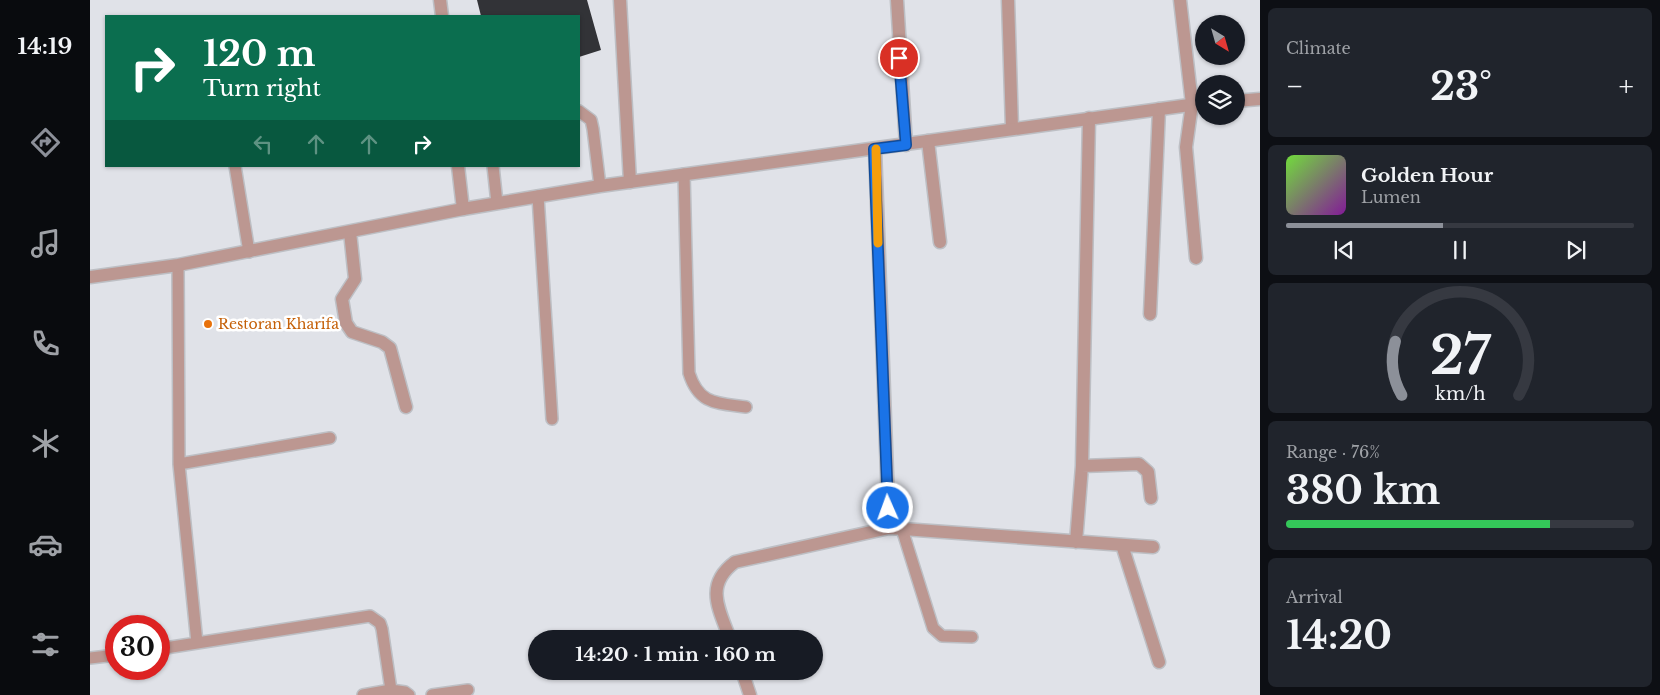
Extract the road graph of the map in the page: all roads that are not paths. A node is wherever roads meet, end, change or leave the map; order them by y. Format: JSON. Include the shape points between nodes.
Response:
{"nodes":[{"id":1,"x":440,"y":0,"type":"edge"},
{"id":2,"x":620,"y":0,"type":"edge"},
{"id":3,"x":897,"y":0,"type":"edge"},
{"id":4,"x":1008,"y":0,"type":"edge"},
{"id":5,"x":1180,"y":0,"type":"edge"},
{"id":6,"x":442,"y":15,"type":"edge"},
{"id":7,"x":1195,"y":87,"type":"edge"},
{"id":8,"x":1260,"y":99,"type":"edge"},
{"id":9,"x":1245,"y":100,"type":"edge"},
{"id":10,"x":1195,"y":104,"type":"edge"},
{"id":11,"x":1159,"y":109,"type":"junction"},
{"id":12,"x":580,"y":111,"type":"edge"},
{"id":13,"x":1195,"y":115,"type":"edge"},
{"id":14,"x":1089,"y":118,"type":"junction"},
{"id":15,"x":1012,"y":128,"type":"junction"},
{"id":16,"x":928,"y":141,"type":"junction"},
{"id":17,"x":906,"y":145,"type":"junction"},
{"id":18,"x":874,"y":149,"type":"junction"},
{"id":19,"x":235,"y":167,"type":"edge"},
{"id":20,"x":458,"y":167,"type":"edge"},
{"id":21,"x":493,"y":167,"type":"edge"},
{"id":22,"x":684,"y":174,"type":"junction"},
{"id":23,"x":630,"y":182,"type":"junction"},
{"id":24,"x":600,"y":186,"type":"junction"},
{"id":25,"x":538,"y":196,"type":"junction"},
{"id":26,"x":497,"y":203,"type":"junction"},
{"id":27,"x":463,"y":209,"type":"junction"},
{"id":28,"x":350,"y":232,"type":"junction"},
{"id":29,"x":940,"y":242,"type":"dead end"},
{"id":30,"x":249,"y":252,"type":"junction"},
{"id":31,"x":1196,"y":258,"type":"dead end"},
{"id":32,"x":178,"y":265,"type":"junction"},
{"id":33,"x":90,"y":277,"type":"edge"},
{"id":34,"x":1150,"y":314,"type":"dead end"},
{"id":35,"x":406,"y":407,"type":"dead end"},
{"id":36,"x":746,"y":407,"type":"dead end"},
{"id":37,"x":552,"y":419,"type":"dead end"},
{"id":38,"x":330,"y":438,"type":"dead end"},
{"id":39,"x":179,"y":464,"type":"junction"},
{"id":40,"x":1082,"y":466,"type":"junction"},
{"id":41,"x":1151,"y":498,"type":"dead end"},
{"id":42,"x":889,"y":528,"type":"junction"},
{"id":43,"x":902,"y":529,"type":"junction"},
{"id":44,"x":1076,"y":542,"type":"junction"},
{"id":45,"x":1122,"y":545,"type":"junction"},
{"id":46,"x":1153,"y":548,"type":"dead end"},
{"id":47,"x":726,"y":630,"type":"edge"},
{"id":48,"x":972,"y":637,"type":"dead end"},
{"id":49,"x":197,"y":643,"type":"junction"},
{"id":50,"x":170,"y":647,"type":"edge"},
{"id":51,"x":105,"y":656,"type":"edge"},
{"id":52,"x":90,"y":658,"type":"edge"},
{"id":53,"x":1159,"y":662,"type":"dead end"},
{"id":54,"x":745,"y":680,"type":"edge"},
{"id":55,"x":392,"y":690,"type":"junction"},
{"id":56,"x":468,"y":690,"type":"dead end"},
{"id":57,"x":363,"y":695,"type":"edge"},
{"id":58,"x":409,"y":695,"type":"edge"},
{"id":59,"x":432,"y":695,"type":"edge"},
{"id":60,"x":750,"y":695,"type":"edge"}],
"edges":[{"from":1,"to":6,"type":"street"},
{"from":2,"to":23,"type":"street"},
{"from":3,"to":17,"type":"street"},
{"from":4,"to":15,"type":"street"},
{"from":5,"to":7,"type":"street"},
{"from":8,"to":9,"type":"street"},
{"from":10,"to":11,"type":"street"},
{"from":11,"to":14,"type":"street"},
{"from":11,"to":34,"type":"street"},
{"from":12,"to":24,"type":"lane","via":[[591,120],[594,128]]},
{"from":13,"to":31,"type":"street","via":[[1186,147]]},
{"from":14,"to":15,"type":"street"},
{"from":14,"to":40,"type":"street"},
{"from":15,"to":16,"type":"street"},
{"from":16,"to":17,"type":"street"},
{"from":16,"to":29,"type":"street"},
{"from":17,"to":18,"type":"street"},
{"from":18,"to":22,"type":"street"},
{"from":18,"to":42,"type":"street"},
{"from":19,"to":30,"type":"lane"},
{"from":20,"to":27,"type":"street"},
{"from":21,"to":26,"type":"lane"},
{"from":22,"to":23,"type":"street"},
{"from":22,"to":36,"type":"lane","via":[[689,373],[693,387],[708,401]]},
{"from":23,"to":24,"type":"street"},
{"from":24,"to":25,"type":"street"},
{"from":25,"to":26,"type":"street"},
{"from":25,"to":37,"type":"lane"},
{"from":26,"to":27,"type":"street"},
{"from":27,"to":28,"type":"street"},
{"from":28,"to":30,"type":"street"},
{"from":28,"to":35,"type":"street","via":[[355,274],[342,299],[346,323],[352,332],[390,348]]},
{"from":30,"to":32,"type":"street"},
{"from":32,"to":33,"type":"street"},
{"from":32,"to":39,"type":"lane"},
{"from":38,"to":39,"type":"lane"},
{"from":39,"to":49,"type":"lane"},
{"from":40,"to":41,"type":"street","via":[[1139,464],[1148,472]]},
{"from":40,"to":44,"type":"street"},
{"from":42,"to":43,"type":"street"},
{"from":42,"to":47,"type":"street","via":[[735,562],[726,568],[716,590],[716,603]]},
{"from":43,"to":44,"type":"street"},
{"from":43,"to":48,"type":"lane","via":[[933,628],[942,636]]},
{"from":44,"to":45,"type":"street"},
{"from":45,"to":46,"type":"street"},
{"from":45,"to":53,"type":"street"},
{"from":49,"to":50,"type":"lane"},
{"from":49,"to":55,"type":"lane","via":[[370,616],[380,623],[382,629]]},
{"from":51,"to":52,"type":"lane"},
{"from":54,"to":60,"type":"street"},
{"from":55,"to":57,"type":"lane"},
{"from":55,"to":58,"type":"lane"},
{"from":56,"to":59,"type":"lane"}]}
